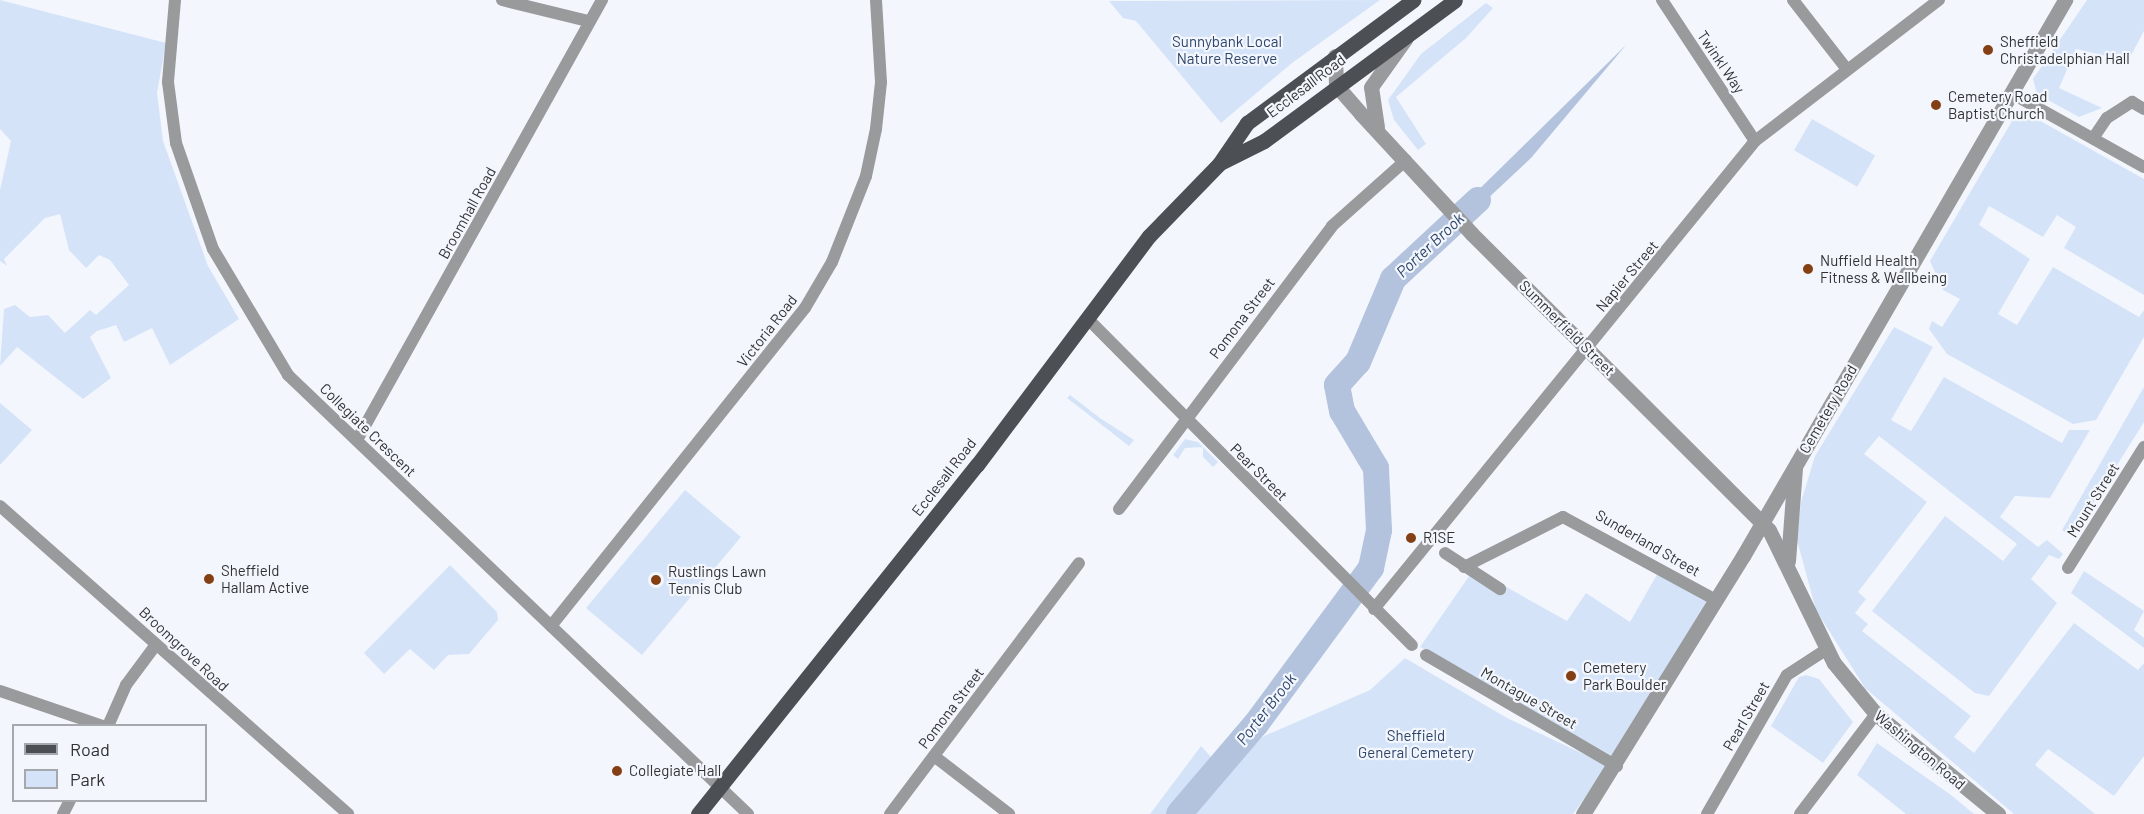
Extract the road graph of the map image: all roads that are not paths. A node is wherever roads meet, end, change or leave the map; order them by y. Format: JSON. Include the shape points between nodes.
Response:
{"nodes":[{"id":1,"x":175,"y":0,"type":"edge"},
{"id":2,"x":502,"y":0,"type":"edge"},
{"id":3,"x":602,"y":0,"type":"edge"},
{"id":4,"x":876,"y":0,"type":"edge"},
{"id":5,"x":1413,"y":0,"type":"edge"},
{"id":6,"x":1455,"y":0,"type":"edge"},
{"id":7,"x":1662,"y":0,"type":"edge"},
{"id":8,"x":1793,"y":0,"type":"edge"},
{"id":9,"x":1939,"y":0,"type":"edge"},
{"id":10,"x":2065,"y":0,"type":"edge"},
{"id":11,"x":588,"y":21,"type":"junction"},
{"id":12,"x":1412,"y":31,"type":"junction"},
{"id":13,"x":1335,"y":56,"type":"junction"},
{"id":14,"x":1846,"y":69,"type":"junction"},
{"id":15,"x":1336,"y":86,"type":"junction"},
{"id":16,"x":2011,"y":93,"type":"junction"},
{"id":17,"x":2144,"y":109,"type":"edge"},
{"id":18,"x":1377,"y":127,"type":"junction"},
{"id":19,"x":2094,"y":137,"type":"junction"},
{"id":20,"x":1755,"y":141,"type":"junction"},
{"id":21,"x":1406,"y":160,"type":"junction"},
{"id":22,"x":1219,"y":164,"type":"junction"},
{"id":23,"x":2144,"y":167,"type":"edge"},
{"id":24,"x":1087,"y":318,"type":"junction"},
{"id":25,"x":1586,"y":346,"type":"junction"},
{"id":26,"x":1185,"y":420,"type":"junction"},
{"id":27,"x":357,"y":440,"type":"junction"},
{"id":28,"x":2144,"y":447,"type":"edge"},
{"id":29,"x":1795,"y":465,"type":"junction"},
{"id":30,"x":0,"y":506,"type":"edge"},
{"id":31,"x":1119,"y":509,"type":"dead end"},
{"id":32,"x":1762,"y":523,"type":"junction"},
{"id":33,"x":1445,"y":553,"type":"dead end"},
{"id":34,"x":1079,"y":563,"type":"dead end"},
{"id":35,"x":1787,"y":565,"type":"junction"},
{"id":36,"x":1464,"y":567,"type":"junction"},
{"id":37,"x":2068,"y":568,"type":"dead end"},
{"id":38,"x":1500,"y":589,"type":"dead end"},
{"id":39,"x":1716,"y":600,"type":"junction"},
{"id":40,"x":1374,"y":609,"type":"junction"},
{"id":41,"x":550,"y":626,"type":"junction"},
{"id":42,"x":1412,"y":645,"type":"dead end"},
{"id":43,"x":155,"y":646,"type":"junction"},
{"id":44,"x":1827,"y":649,"type":"junction"},
{"id":45,"x":1426,"y":655,"type":"dead end"},
{"id":46,"x":0,"y":691,"type":"edge"},
{"id":47,"x":1876,"y":714,"type":"junction"},
{"id":48,"x":97,"y":724,"type":"edge"},
{"id":49,"x":109,"y":724,"type":"edge"},
{"id":50,"x":934,"y":756,"type":"junction"},
{"id":51,"x":1617,"y":766,"type":"junction"},
{"id":52,"x":719,"y":786,"type":"junction"},
{"id":53,"x":348,"y":814,"type":"edge"},
{"id":54,"x":698,"y":814,"type":"edge"},
{"id":55,"x":748,"y":814,"type":"edge"},
{"id":56,"x":890,"y":814,"type":"edge"},
{"id":57,"x":1010,"y":814,"type":"edge"},
{"id":58,"x":1583,"y":814,"type":"edge"},
{"id":59,"x":1707,"y":814,"type":"edge"},
{"id":60,"x":1800,"y":814,"type":"edge"},
{"id":61,"x":1998,"y":814,"type":"edge"}],
"edges":[{"from":1,"to":27,"type":"street","name":"Collegiate Crescent","via":[[168,82],[176,143],[213,249],[288,375]]},
{"from":2,"to":11,"type":"street"},
{"from":3,"to":11,"type":"street","name":"Broomhall Road"},
{"from":4,"to":41,"type":"street","name":"Victoria Road","via":[[882,82],[876,129],[866,176],[832,262],[805,308]]},
{"from":5,"to":13,"type":"main road","name":"Ecclesall Road"},
{"from":6,"to":12,"type":"main road","name":"Ecclesall Road"},
{"from":7,"to":20,"type":"street","name":"Twinkl Way"},
{"from":8,"to":14,"type":"street"},
{"from":9,"to":14,"type":"street","name":"Napier Street"},
{"from":10,"to":16,"type":"street","name":"Cemetery Road"},
{"from":11,"to":27,"type":"street","name":"Broomhall Road"},
{"from":12,"to":15,"type":"main road","name":"Ecclesall Road"},
{"from":12,"to":18,"type":"street","name":"Ecclesall Road","via":[[1373,83]]},
{"from":13,"to":15,"type":"street"},
{"from":13,"to":22,"type":"main road","name":"Ecclesall Road","via":[[1247,123]]},
{"from":14,"to":20,"type":"street","name":"Napier Street"},
{"from":15,"to":18,"type":"street","name":"Summerfield Street"},
{"from":15,"to":22,"type":"main road","name":"Ecclesall Road","via":[[1264,141]]},
{"from":16,"to":19,"type":"street"},
{"from":16,"to":29,"type":"street","name":"Cemetery Road"},
{"from":17,"to":19,"type":"street","via":[[2132,102],[2107,118]]},
{"from":18,"to":21,"type":"street","name":"Summerfield Street"},
{"from":19,"to":23,"type":"street"},
{"from":20,"to":25,"type":"street","name":"Napier Street"},
{"from":21,"to":25,"type":"street","name":"Summerfield Street","via":[[1464,226]]},
{"from":21,"to":26,"type":"street","name":"Pomona Street","via":[[1332,226]]},
{"from":22,"to":24,"type":"main road","name":"Ecclesall Road","via":[[1156,228]]},
{"from":24,"to":26,"type":"street","name":"Pear Street"},
{"from":24,"to":52,"type":"main road","name":"Ecclesall Road","via":[[933,520]]},
{"from":25,"to":32,"type":"street","name":"Summerfield Street"},
{"from":25,"to":40,"type":"street","name":"Napier Street"},
{"from":26,"to":31,"type":"street","name":"Pomona Street"},
{"from":26,"to":40,"type":"street","name":"Pear Street"},
{"from":27,"to":41,"type":"street","name":"Collegiate Crescent"},
{"from":28,"to":37,"type":"street","name":"Mount Street"},
{"from":29,"to":32,"type":"street","name":"Cemetery Road"},
{"from":29,"to":35,"type":"street"},
{"from":30,"to":43,"type":"street","name":"Broomgrove Road"},
{"from":32,"to":35,"type":"street","name":"Washington Road"},
{"from":32,"to":39,"type":"street","name":"Cemetery Road"},
{"from":33,"to":36,"type":"street"},
{"from":34,"to":50,"type":"street","name":"Pomona Street"},
{"from":35,"to":44,"type":"street","name":"Washington Road"},
{"from":36,"to":38,"type":"street"},
{"from":36,"to":39,"type":"street","name":"Sunderland Street","via":[[1563,517]]},
{"from":39,"to":51,"type":"street","name":"Cemetery Road"},
{"from":40,"to":42,"type":"street","name":"Pear Street"},
{"from":41,"to":52,"type":"street","name":"Collegiate Crescent"},
{"from":43,"to":49,"type":"street","via":[[126,685]]},
{"from":43,"to":53,"type":"street","name":"Broomgrove Road"},
{"from":44,"to":47,"type":"street","name":"Washington Road"},
{"from":44,"to":59,"type":"street","name":"Pearl Street","via":[[1787,675]]},
{"from":45,"to":51,"type":"street","name":"Montague Street"},
{"from":46,"to":48,"type":"street"},
{"from":47,"to":60,"type":"street"},
{"from":47,"to":61,"type":"street","name":"Washington Road"},
{"from":50,"to":56,"type":"street","name":"Pomona Street"},
{"from":50,"to":57,"type":"street"},
{"from":51,"to":58,"type":"street","name":"Cemetery Road"},
{"from":52,"to":54,"type":"main road","name":"Ecclesall Road"},
{"from":52,"to":55,"type":"street","name":"Collegiate Crescent"}]}
